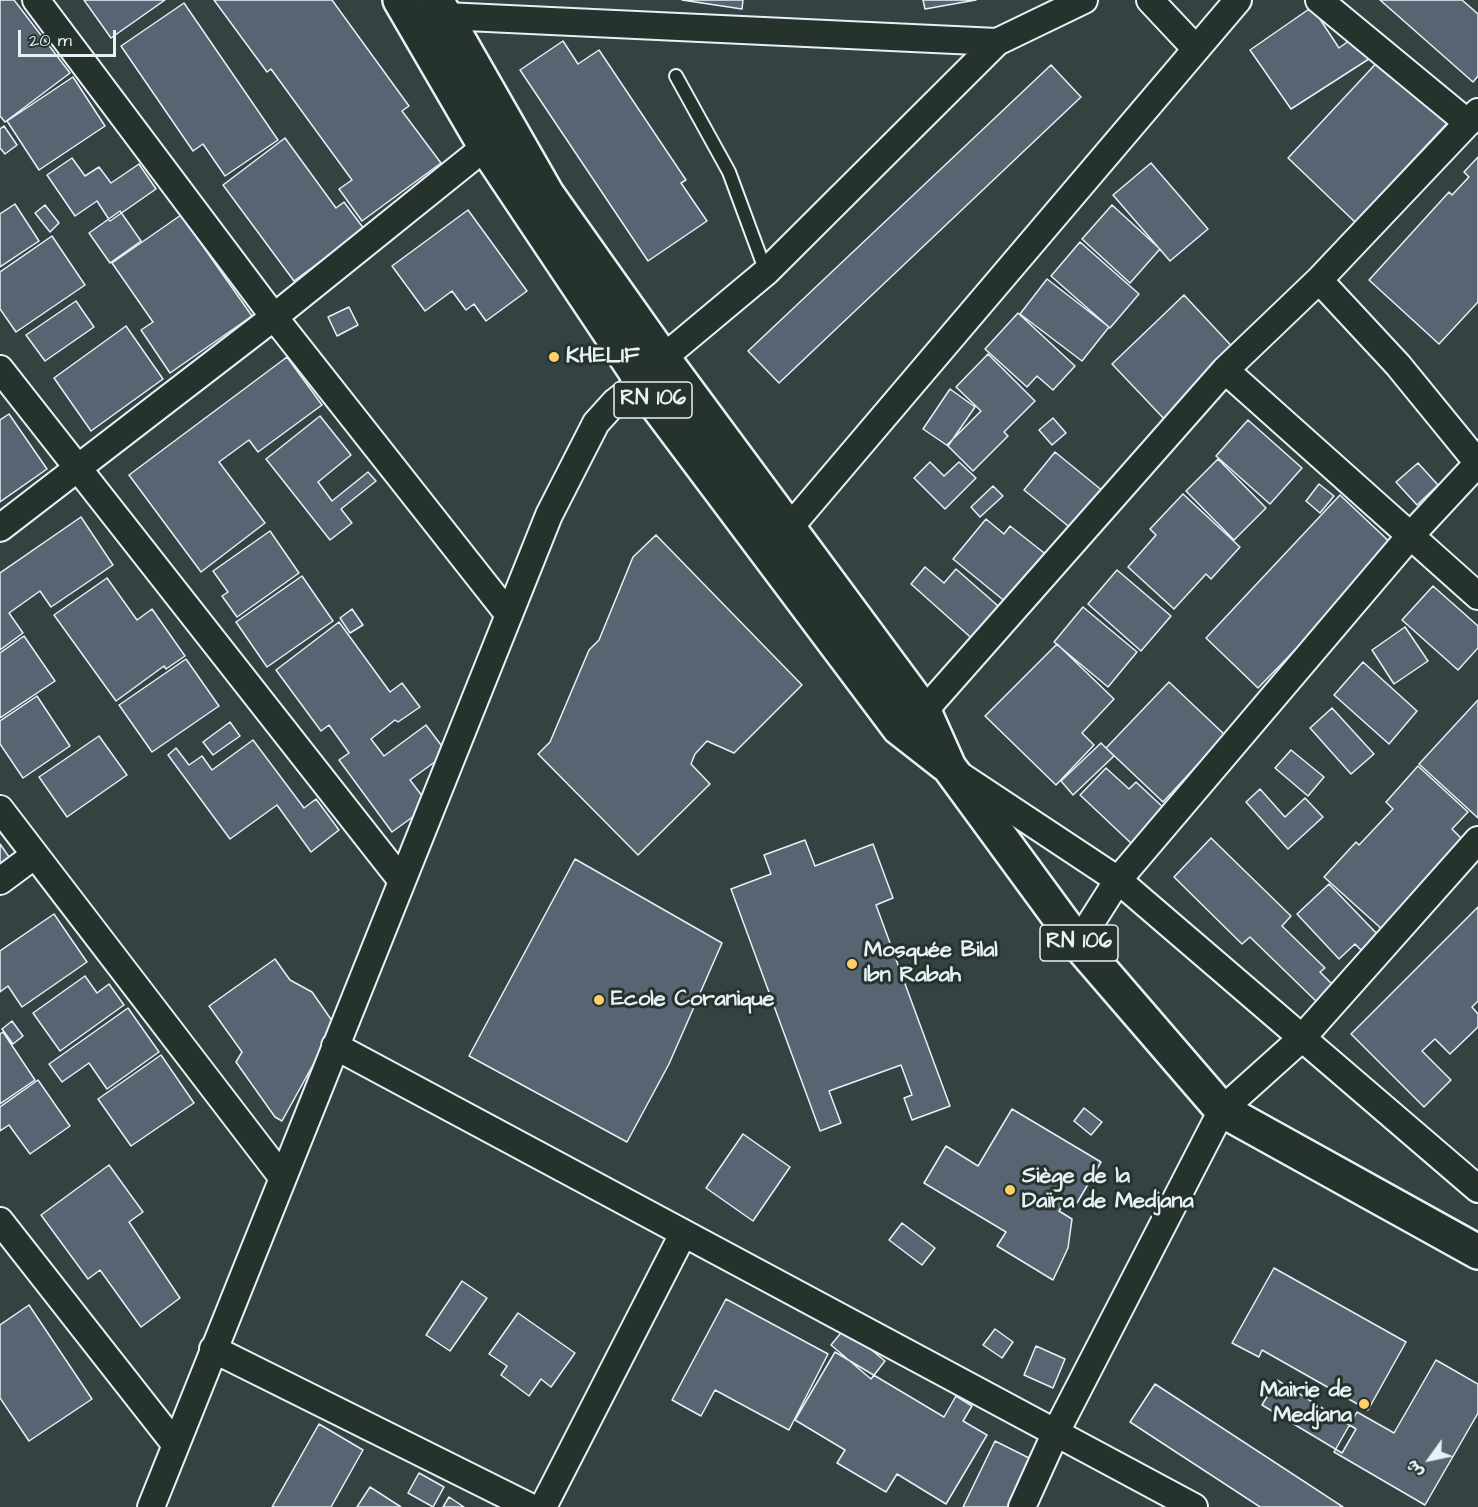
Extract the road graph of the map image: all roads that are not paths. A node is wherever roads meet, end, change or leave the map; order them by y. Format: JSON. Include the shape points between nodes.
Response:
{"nodes":[{"id":1,"x":36,"y":0,"type":"edge"},
{"id":2,"x":400,"y":0,"type":"edge"},
{"id":3,"x":1084,"y":0,"type":"edge"},
{"id":4,"x":1150,"y":0,"type":"edge"},
{"id":5,"x":1238,"y":0,"type":"edge"},
{"id":6,"x":1318,"y":0,"type":"edge"},
{"id":7,"x":440,"y":8,"type":"edge"},
{"id":8,"x":996,"y":42,"type":"junction"},
{"id":9,"x":1196,"y":49,"type":"junction"},
{"id":10,"x":676,"y":76,"type":"dead end"},
{"id":11,"x":1473,"y":117,"type":"edge"},
{"id":12,"x":498,"y":136,"type":"junction"},
{"id":13,"x":766,"y":272,"type":"junction"},
{"id":14,"x":1318,"y":280,"type":"junction"},
{"id":15,"x":274,"y":316,"type":"junction"},
{"id":16,"x":0,"y":369,"type":"edge"},
{"id":17,"x":653,"y":370,"type":"junction"},
{"id":18,"x":1225,"y":370,"type":"junction"},
{"id":19,"x":1478,"y":463,"type":"edge"},
{"id":20,"x":75,"y":468,"type":"junction"},
{"id":21,"x":790,"y":527,"type":"junction"},
{"id":22,"x":0,"y":528,"type":"edge"},
{"id":23,"x":1412,"y":535,"type":"junction"},
{"id":24,"x":1478,"y":596,"type":"edge"},
{"id":25,"x":509,"y":615,"type":"junction"},
{"id":26,"x":924,"y":711,"type":"junction"},
{"id":27,"x":949,"y":767,"type":"junction"},
{"id":28,"x":0,"y":809,"type":"edge"},
{"id":29,"x":1478,"y":840,"type":"edge"},
{"id":30,"x":34,"y":855,"type":"junction"},
{"id":31,"x":1119,"y":880,"type":"junction"},
{"id":32,"x":0,"y":881,"type":"edge"},
{"id":33,"x":402,"y":881,"type":"junction"},
{"id":34,"x":1078,"y":943,"type":"junction"},
{"id":35,"x":1301,"y":1039,"type":"junction"},
{"id":36,"x":335,"y":1046,"type":"junction"},
{"id":37,"x":1222,"y":1110,"type":"junction"},
{"id":38,"x":282,"y":1177,"type":"junction"},
{"id":39,"x":1478,"y":1189,"type":"edge"},
{"id":40,"x":0,"y":1221,"type":"edge"},
{"id":41,"x":682,"y":1234,"type":"junction"},
{"id":42,"x":1478,"y":1252,"type":"edge"},
{"id":43,"x":213,"y":1349,"type":"junction"},
{"id":44,"x":1056,"y":1432,"type":"junction"},
{"id":45,"x":174,"y":1444,"type":"junction"},
{"id":46,"x":546,"y":1505,"type":"edge"},
{"id":47,"x":151,"y":1507,"type":"edge"},
{"id":48,"x":1022,"y":1507,"type":"edge"},
{"id":49,"x":1194,"y":1507,"type":"edge"}],
"edges":[{"from":1,"to":15,"type":"street"},
{"from":2,"to":12,"type":"main road","number":"RN 106"},
{"from":3,"to":8,"type":"street"},
{"from":4,"to":9,"type":"street"},
{"from":5,"to":9,"type":"street"},
{"from":6,"to":11,"type":"street"},
{"from":7,"to":8,"type":"street"},
{"from":7,"to":12,"type":"main road","number":"RN 106"},
{"from":8,"to":13,"type":"street"},
{"from":9,"to":21,"type":"street"},
{"from":10,"to":13,"type":"lane","via":[[729,172]]},
{"from":11,"to":14,"type":"street"},
{"from":12,"to":15,"type":"street"},
{"from":12,"to":17,"type":"main road","number":"RN 106"},
{"from":13,"to":17,"type":"street"},
{"from":14,"to":18,"type":"street"},
{"from":14,"to":19,"type":"street","via":[[1398,365]]},
{"from":15,"to":20,"type":"street"},
{"from":15,"to":25,"type":"street"},
{"from":16,"to":20,"type":"street"},
{"from":17,"to":21,"type":"main road","number":"RN 106"},
{"from":17,"to":25,"type":"street","via":[[596,423],[549,515]]},
{"from":17,"to":27,"type":"main road","number":"RN 106","via":[[656,404],[899,728]]},
{"from":18,"to":23,"type":"street"},
{"from":18,"to":26,"type":"street"},
{"from":19,"to":23,"type":"street"},
{"from":20,"to":22,"type":"street"},
{"from":20,"to":33,"type":"street"},
{"from":21,"to":26,"type":"main road","number":"RN 106"},
{"from":23,"to":24,"type":"street"},
{"from":23,"to":31,"type":"street"},
{"from":25,"to":33,"type":"street"},
{"from":26,"to":27,"type":"main road","number":"RN 106"},
{"from":27,"to":31,"type":"street"},
{"from":27,"to":34,"type":"main road","number":"RN 106"},
{"from":28,"to":30,"type":"street"},
{"from":29,"to":35,"type":"street"},
{"from":30,"to":32,"type":"street"},
{"from":30,"to":38,"type":"street"},
{"from":31,"to":34,"type":"street"},
{"from":31,"to":35,"type":"street"},
{"from":33,"to":36,"type":"street"},
{"from":34,"to":37,"type":"main road","number":"RN 106"},
{"from":35,"to":37,"type":"street"},
{"from":35,"to":39,"type":"street"},
{"from":36,"to":38,"type":"street"},
{"from":36,"to":41,"type":"street"},
{"from":37,"to":42,"type":"main road","number":"RN 106"},
{"from":37,"to":44,"type":"street"},
{"from":38,"to":43,"type":"street"},
{"from":40,"to":45,"type":"street"},
{"from":41,"to":44,"type":"street"},
{"from":41,"to":46,"type":"street"},
{"from":43,"to":45,"type":"street"},
{"from":43,"to":46,"type":"street"},
{"from":44,"to":48,"type":"street"},
{"from":44,"to":49,"type":"street"},
{"from":45,"to":47,"type":"street"}]}
